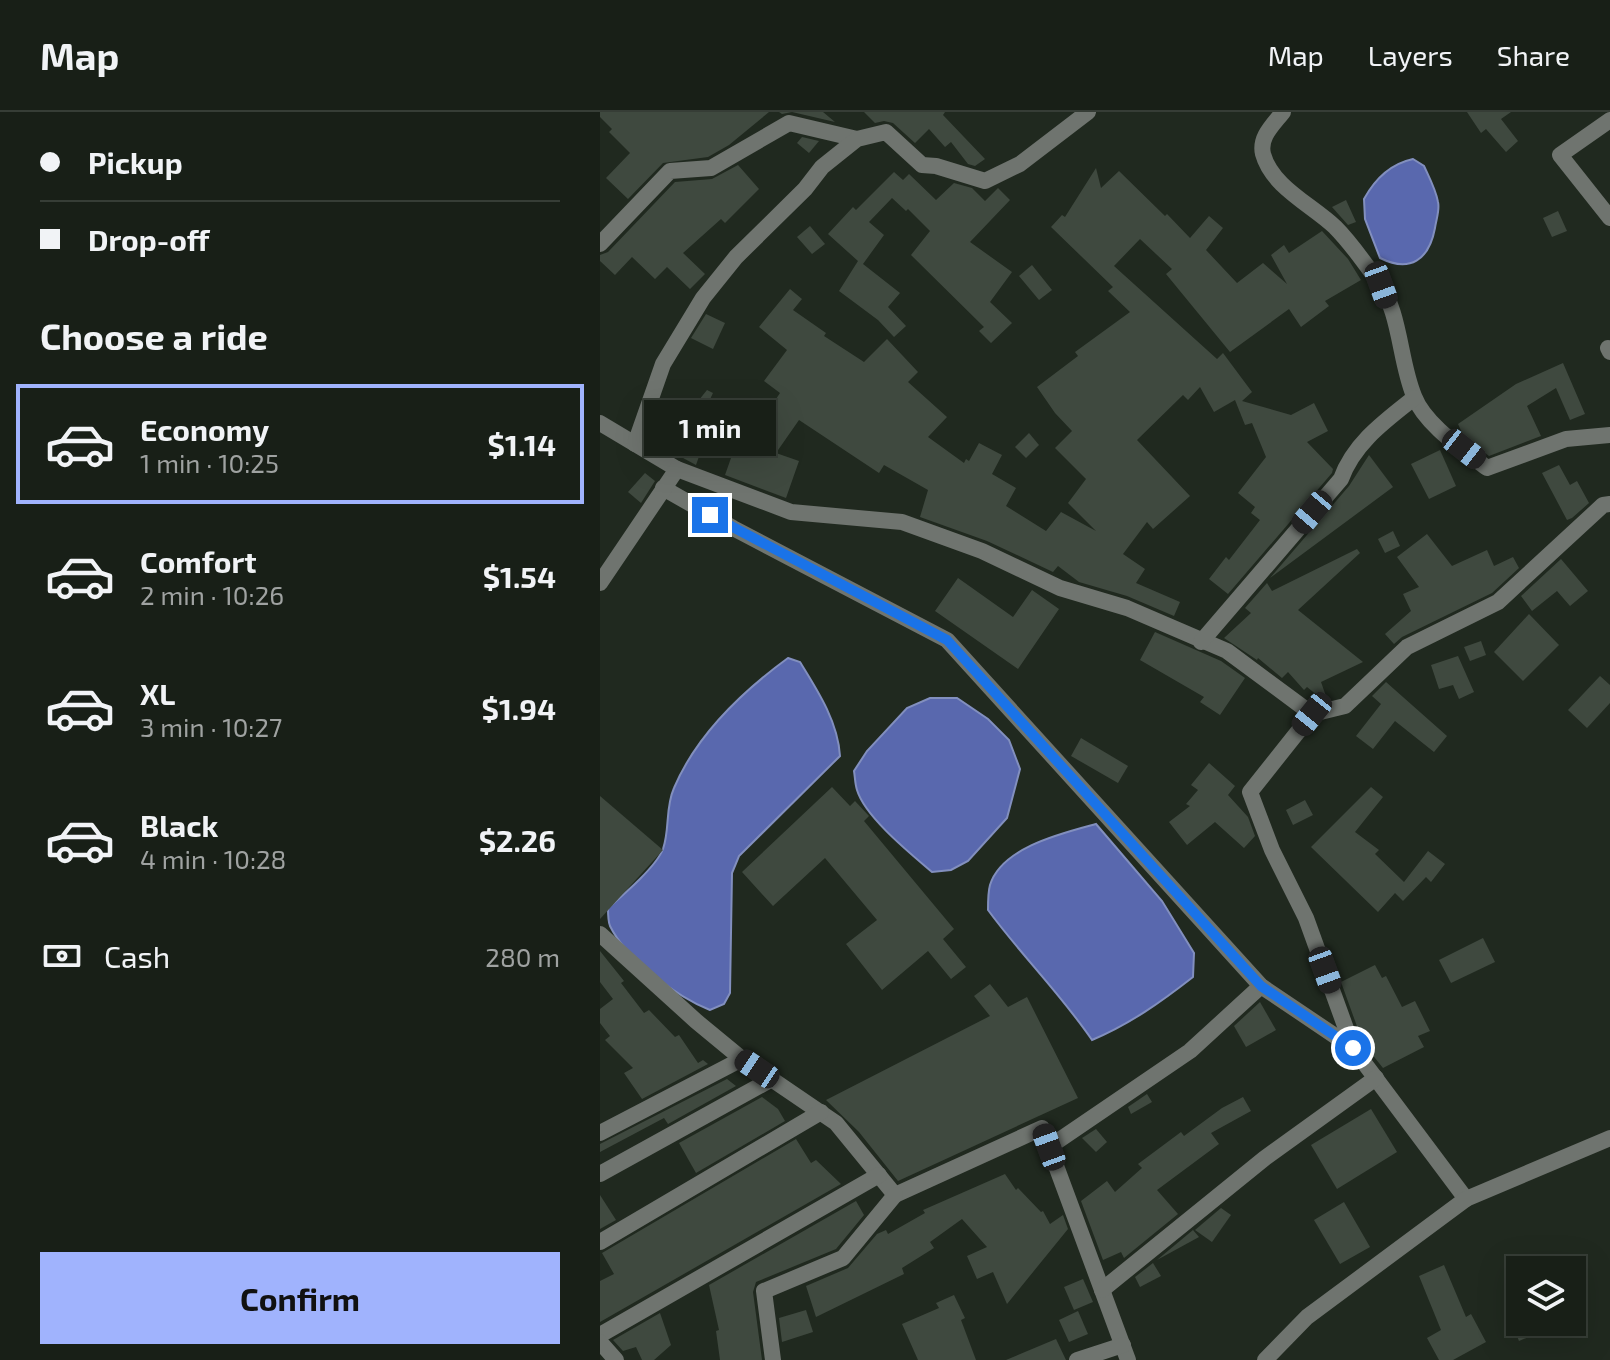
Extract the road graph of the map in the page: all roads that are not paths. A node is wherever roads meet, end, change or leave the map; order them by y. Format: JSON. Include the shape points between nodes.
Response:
{"nodes":[{"id":1,"x":1088,"y":112,"type":"edge"},
{"id":2,"x":1283,"y":112,"type":"edge"},
{"id":3,"x":1610,"y":120,"type":"edge"},
{"id":4,"x":857,"y":139,"type":"junction"},
{"id":5,"x":1610,"y":218,"type":"edge"},
{"id":6,"x":600,"y":244,"type":"edge"},
{"id":7,"x":1414,"y":398,"type":"junction"},
{"id":8,"x":600,"y":423,"type":"edge"},
{"id":9,"x":1610,"y":435,"type":"edge"},
{"id":10,"x":635,"y":444,"type":"junction"},
{"id":11,"x":677,"y":469,"type":"junction"},
{"id":12,"x":663,"y":488,"type":"junction"},
{"id":13,"x":1610,"y":504,"type":"edge"},
{"id":14,"x":600,"y":583,"type":"edge"},
{"id":15,"x":1201,"y":642,"type":"junction"},
{"id":16,"x":1312,"y":714,"type":"junction"},
{"id":17,"x":600,"y":934,"type":"edge"},
{"id":18,"x":1261,"y":986,"type":"junction"},
{"id":19,"x":1353,"y":1048,"type":"junction"},
{"id":20,"x":742,"y":1059,"type":"junction"},
{"id":21,"x":1376,"y":1078,"type":"junction"},
{"id":22,"x":772,"y":1079,"type":"junction"},
{"id":23,"x":821,"y":1112,"type":"junction"},
{"id":24,"x":600,"y":1133,"type":"edge"},
{"id":25,"x":1610,"y":1138,"type":"edge"},
{"id":26,"x":1049,"y":1147,"type":"junction"},
{"id":27,"x":600,"y":1174,"type":"edge"},
{"id":28,"x":879,"y":1175,"type":"junction"},
{"id":29,"x":895,"y":1195,"type":"junction"},
{"id":30,"x":1466,"y":1199,"type":"junction"},
{"id":31,"x":600,"y":1242,"type":"edge"},
{"id":32,"x":1102,"y":1290,"type":"junction"},
{"id":33,"x":600,"y":1335,"type":"edge"},
{"id":34,"x":600,"y":1342,"type":"edge"},
{"id":35,"x":1126,"y":1353,"type":"edge"},
{"id":36,"x":616,"y":1360,"type":"edge"},
{"id":37,"x":773,"y":1360,"type":"edge"},
{"id":38,"x":1077,"y":1360,"type":"edge"},
{"id":39,"x":1265,"y":1360,"type":"edge"}],
"edges":[{"from":1,"to":4,"type":"street","via":[[1020,164],[985,181],[922,165],[886,132]]},
{"from":2,"to":7,"type":"street","via":[[1263,138],[1269,170],[1335,228],[1381,285],[1401,339]]},
{"from":3,"to":5,"type":"street","via":[[1560,155]]},
{"from":4,"to":6,"type":"street","via":[[789,123],[711,168],[670,171]]},
{"from":4,"to":10,"type":"street","via":[[822,167],[703,298],[663,364]]},
{"from":7,"to":9,"type":"street","via":[[1440,431],[1487,468],[1566,439]]},
{"from":7,"to":15,"type":"street","via":[[1360,445],[1341,479]]},
{"from":8,"to":10,"type":"street"},
{"from":10,"to":11,"type":"street"},
{"from":11,"to":12,"type":"street"},
{"from":11,"to":15,"type":"street","via":[[791,512],[902,522]]},
{"from":12,"to":14,"type":"street"},
{"from":12,"to":18,"type":"street","via":[[947,640]]},
{"from":13,"to":16,"type":"street","via":[[1498,602],[1407,647],[1345,706]]},
{"from":15,"to":16,"type":"street","via":[[1227,651]]},
{"from":16,"to":19,"type":"street","via":[[1250,792],[1306,918]]},
{"from":17,"to":20,"type":"street"},
{"from":18,"to":19,"type":"street"},
{"from":18,"to":26,"type":"street","via":[[1190,1051]]},
{"from":19,"to":21,"type":"street"},
{"from":20,"to":22,"type":"street"},
{"from":20,"to":24,"type":"street"},
{"from":21,"to":30,"type":"street"},
{"from":21,"to":32,"type":"street","via":[[1265,1158]]},
{"from":22,"to":23,"type":"street"},
{"from":22,"to":27,"type":"street"},
{"from":23,"to":28,"type":"street"},
{"from":23,"to":31,"type":"street"},
{"from":25,"to":30,"type":"street"},
{"from":26,"to":29,"type":"street","via":[[1042,1128]]},
{"from":26,"to":32,"type":"street"},
{"from":28,"to":29,"type":"street"},
{"from":28,"to":33,"type":"street"},
{"from":29,"to":37,"type":"street","via":[[843,1258],[764,1291]]},
{"from":30,"to":39,"type":"street","via":[[1307,1317]]},
{"from":32,"to":35,"type":"street"},
{"from":34,"to":36,"type":"street"},
{"from":35,"to":38,"type":"street"}]}
